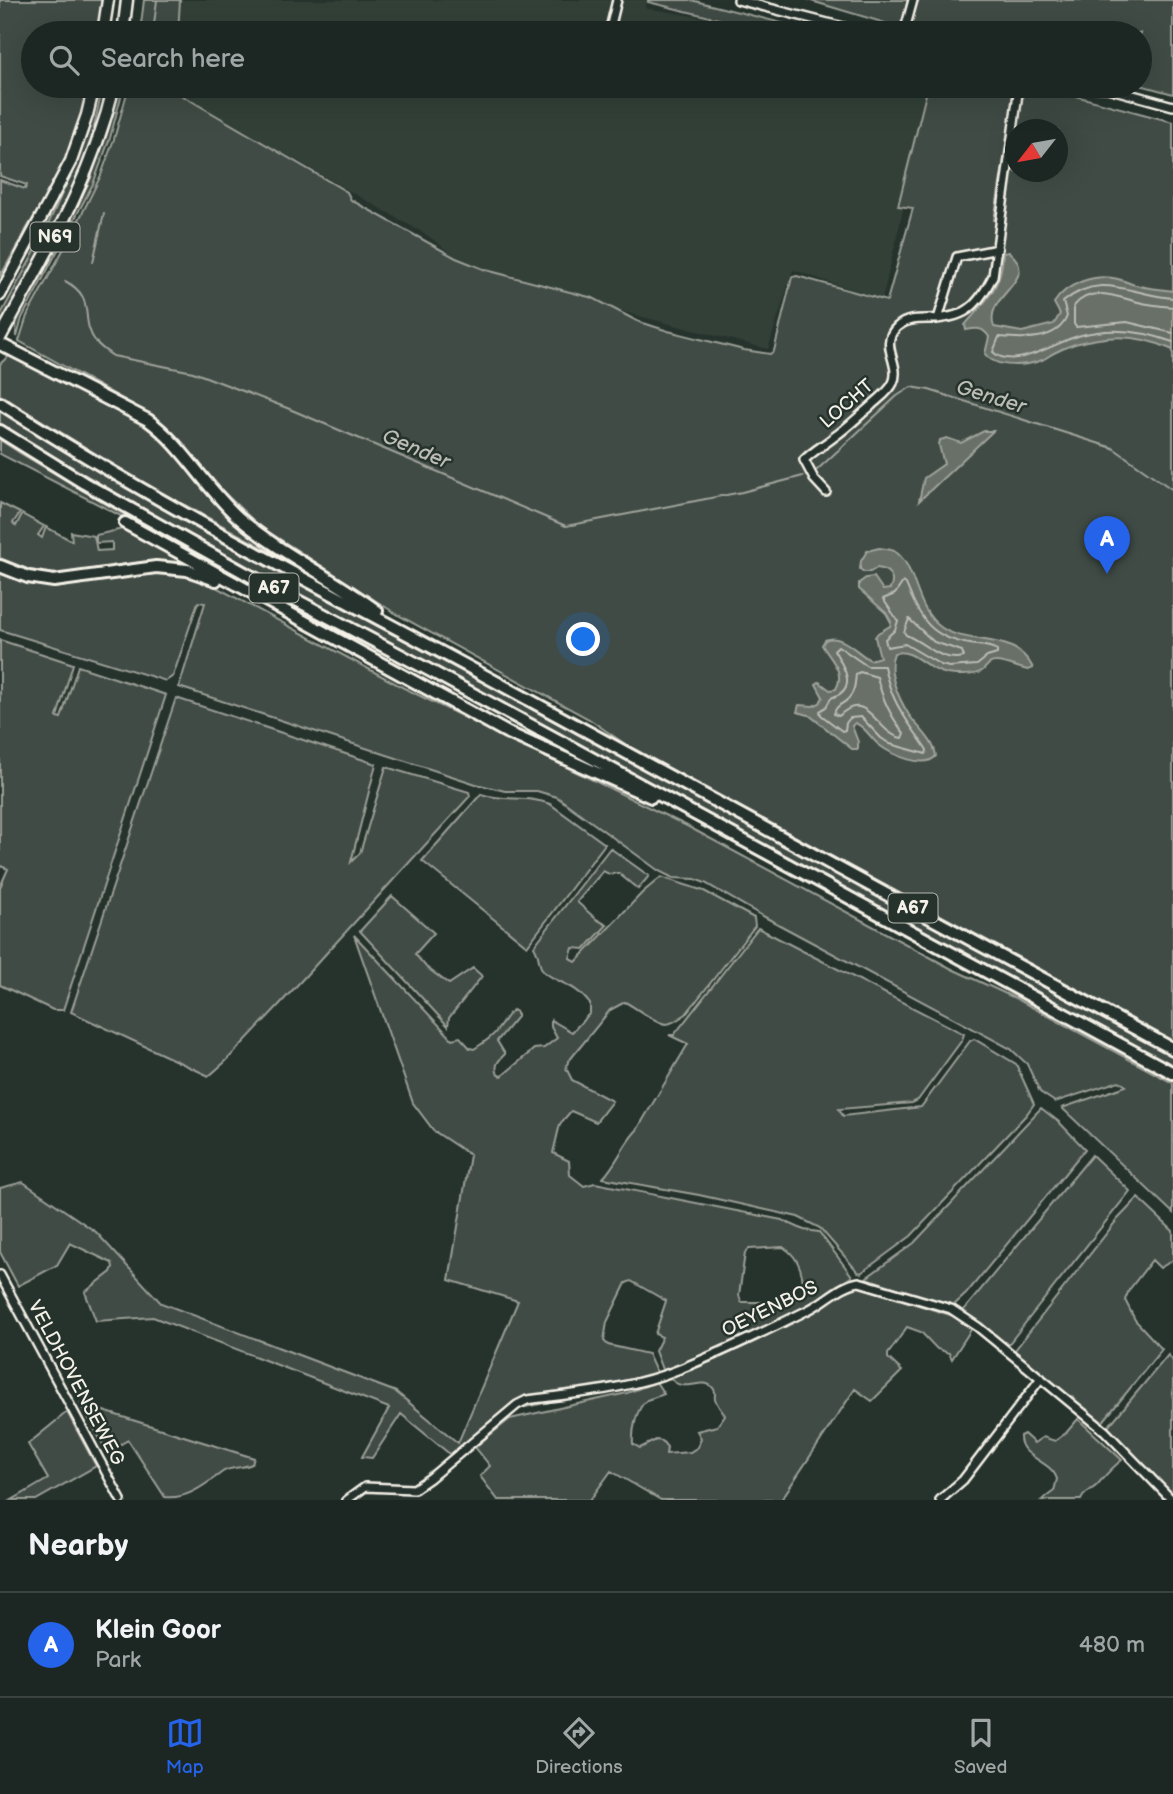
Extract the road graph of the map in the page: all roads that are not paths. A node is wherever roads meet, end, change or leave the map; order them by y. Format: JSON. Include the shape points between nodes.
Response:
{"nodes":[{"id":1,"x":108,"y":0,"type":"edge"},
{"id":2,"x":127,"y":0,"type":"edge"},
{"id":3,"x":617,"y":0,"type":"edge"},
{"id":4,"x":738,"y":0,"type":"edge"},
{"id":5,"x":913,"y":0,"type":"edge"},
{"id":6,"x":105,"y":21,"type":"edge"},
{"id":7,"x":124,"y":21,"type":"edge"},
{"id":8,"x":612,"y":21,"type":"edge"},
{"id":9,"x":820,"y":21,"type":"edge"},
{"id":10,"x":907,"y":21,"type":"edge"},
{"id":11,"x":91,"y":98,"type":"edge"},
{"id":12,"x":111,"y":98,"type":"edge"},
{"id":13,"x":1017,"y":98,"type":"edge"},
{"id":14,"x":1143,"y":98,"type":"edge"},
{"id":15,"x":1173,"y":106,"type":"edge"},
{"id":16,"x":998,"y":249,"type":"junction"},
{"id":17,"x":0,"y":295,"type":"edge"},
{"id":18,"x":938,"y":319,"type":"junction"},
{"id":19,"x":0,"y":338,"type":"edge"},
{"id":20,"x":0,"y":344,"type":"edge"},
{"id":21,"x":0,"y":403,"type":"edge"},
{"id":22,"x":0,"y":430,"type":"edge"},
{"id":23,"x":826,"y":492,"type":"dead end"},
{"id":24,"x":125,"y":523,"type":"dead end"},
{"id":25,"x":0,"y":566,"type":"edge"},
{"id":26,"x":262,"y":598,"type":"junction"},
{"id":27,"x":408,"y":634,"type":"junction"},
{"id":28,"x":686,"y":810,"type":"junction"},
{"id":29,"x":1173,"y":1049,"type":"edge"},
{"id":30,"x":1173,"y":1073,"type":"edge"},
{"id":31,"x":2,"y":1278,"type":"edge"},
{"id":32,"x":1041,"y":1378,"type":"junction"},
{"id":33,"x":121,"y":1500,"type":"edge"},
{"id":34,"x":347,"y":1500,"type":"edge"},
{"id":35,"x":940,"y":1500,"type":"edge"},
{"id":36,"x":1172,"y":1500,"type":"edge"}],
"edges":[{"from":1,"to":6,"type":"main road"},
{"from":2,"to":7,"type":"main road"},
{"from":3,"to":8,"type":"street"},
{"from":4,"to":9,"type":"street"},
{"from":5,"to":10,"type":"street"},
{"from":11,"to":17,"type":"main road","number":"N69","via":[[71,161]]},
{"from":12,"to":19,"type":"main road","number":"N69","via":[[78,193]]},
{"from":13,"to":16,"type":"street","name":"LOCHT"},
{"from":14,"to":15,"type":"street"},
{"from":16,"to":18,"type":"street","name":"LOCHT","via":[[993,276],[978,302],[962,314]]},
{"from":16,"to":18,"type":"street","via":[[957,257]]},
{"from":18,"to":23,"type":"street","name":"LOCHT","via":[[913,319],[892,332],[893,383],[804,460]]},
{"from":20,"to":27,"type":"highway","number":"A67","via":[[148,420],[167,435],[240,519]]},
{"from":21,"to":27,"type":"highway","number":"A67","via":[[176,508]]},
{"from":22,"to":28,"type":"highway","number":"A67","via":[[245,573]]},
{"from":24,"to":26,"type":"highway","number":"A67"},
{"from":25,"to":26,"type":"highway","number":"A67","via":[[28,577],[54,580],[133,568],[176,569]]},
{"from":26,"to":28,"type":"highway","number":"A67","via":[[506,732]]},
{"from":27,"to":29,"type":"highway","number":"A67"},
{"from":28,"to":30,"type":"highway","number":"A67"},
{"from":31,"to":33,"type":"street","name":"VELDHOVENSEWEG"},
{"from":32,"to":34,"type":"street","name":"OEYENBOS","via":[[951,1309],[853,1283],[809,1310],[652,1380],[527,1400],[414,1489],[365,1487]]},
{"from":32,"to":35,"type":"street","via":[[963,1480]]},
{"from":32,"to":36,"type":"street","name":"OEYENBOS","via":[[1105,1431]]}]}
